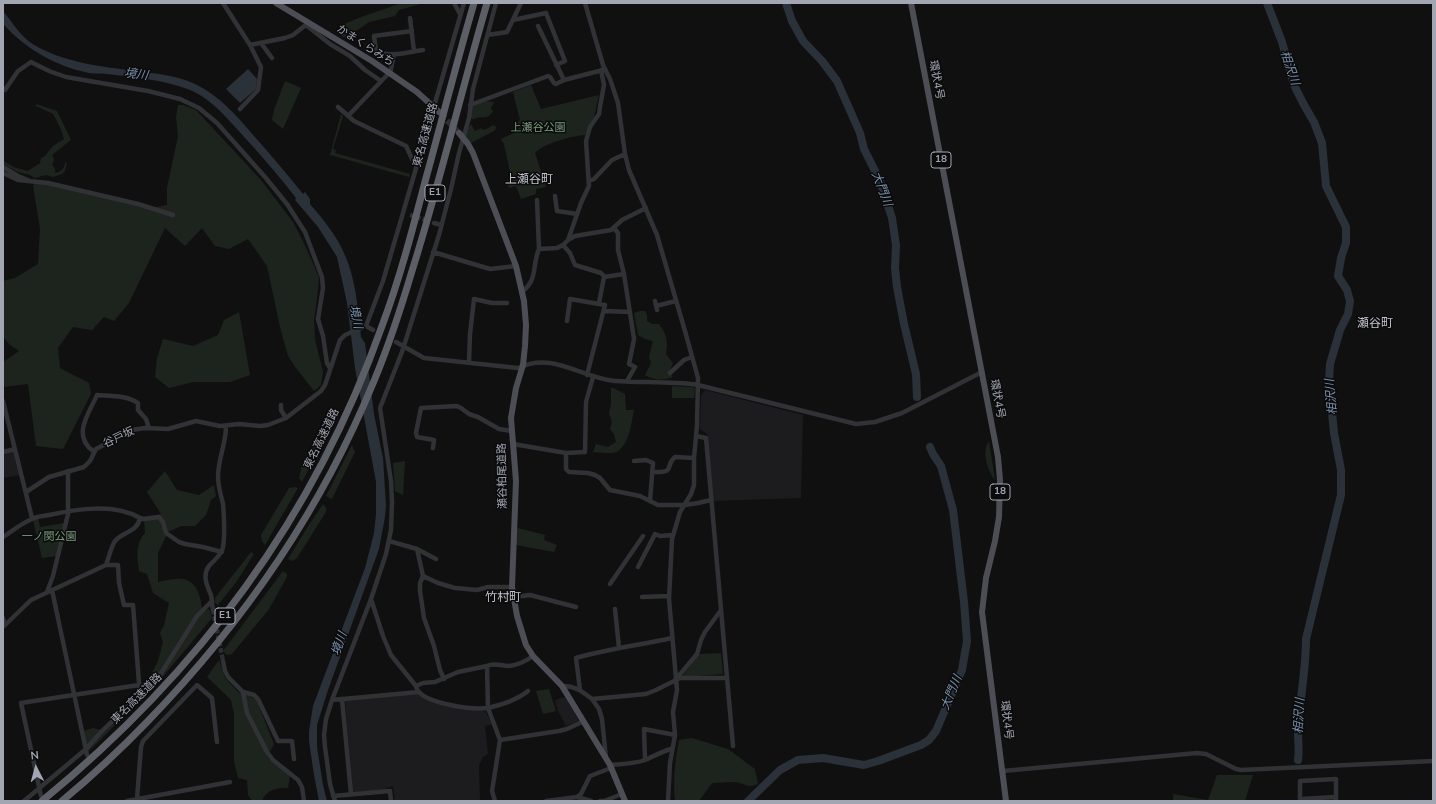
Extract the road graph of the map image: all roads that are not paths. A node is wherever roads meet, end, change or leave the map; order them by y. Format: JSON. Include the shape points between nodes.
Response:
{"nodes":[{"id":1,"x":223,"y":3,"type":"edge"},
{"id":2,"x":276,"y":3,"type":"edge"},
{"id":3,"x":454,"y":3,"type":"edge"},
{"id":4,"x":464,"y":3,"type":"edge"},
{"id":5,"x":474,"y":3,"type":"edge"},
{"id":6,"x":487,"y":3,"type":"edge"},
{"id":7,"x":496,"y":3,"type":"edge"},
{"id":8,"x":521,"y":3,"type":"edge"},
{"id":9,"x":585,"y":3,"type":"edge"},
{"id":10,"x":911,"y":3,"type":"edge"},
{"id":11,"x":460,"y":14,"type":"junction"},
{"id":12,"x":410,"y":18,"type":"dead end"},
{"id":13,"x":513,"y":20,"type":"junction"},
{"id":14,"x":308,"y":24,"type":"junction"},
{"id":15,"x":538,"y":26,"type":"dead end"},
{"id":16,"x":412,"y":31,"type":"junction"},
{"id":17,"x":488,"y":35,"type":"junction"},
{"id":18,"x":261,"y":43,"type":"junction"},
{"id":19,"x":250,"y":45,"type":"junction"},
{"id":20,"x":423,"y":50,"type":"dead end"},
{"id":21,"x":414,"y":51,"type":"junction"},
{"id":22,"x":394,"y":54,"type":"junction"},
{"id":23,"x":272,"y":58,"type":"dead end"},
{"id":24,"x":556,"y":65,"type":"junction"},
{"id":25,"x":603,"y":70,"type":"junction"},
{"id":26,"x":390,"y":73,"type":"junction"},
{"id":27,"x":564,"y":80,"type":"junction"},
{"id":28,"x":381,"y":81,"type":"junction"},
{"id":29,"x":3,"y":88,"type":"edge"},
{"id":30,"x":470,"y":105,"type":"junction"},
{"id":31,"x":338,"y":107,"type":"dead end"},
{"id":32,"x":240,"y":109,"type":"dead end"},
{"id":33,"x":436,"y":109,"type":"junction"},
{"id":34,"x":348,"y":116,"type":"junction"},
{"id":35,"x":462,"y":135,"type":"junction"},
{"id":36,"x":625,"y":154,"type":"junction"},
{"id":37,"x":417,"y":164,"type":"junction"},
{"id":38,"x":3,"y":167,"type":"edge"},
{"id":39,"x":3,"y":173,"type":"edge"},
{"id":40,"x":31,"y":181,"type":"junction"},
{"id":41,"x":589,"y":181,"type":"junction"},
{"id":42,"x":555,"y":196,"type":"dead end"},
{"id":43,"x":537,"y":200,"type":"dead end"},
{"id":44,"x":646,"y":208,"type":"junction"},
{"id":45,"x":578,"y":214,"type":"junction"},
{"id":46,"x":173,"y":215,"type":"dead end"},
{"id":47,"x":434,"y":223,"type":"tunnel mouth"},
{"id":48,"x":441,"y":225,"type":"junction"},
{"id":49,"x":614,"y":228,"type":"junction"},
{"id":50,"x":568,"y":240,"type":"junction"},
{"id":51,"x":563,"y":245,"type":"junction"},
{"id":52,"x":538,"y":249,"type":"junction"},
{"id":53,"x":433,"y":252,"type":"junction"},
{"id":54,"x":516,"y":266,"type":"junction"},
{"id":55,"x":624,"y":274,"type":"junction"},
{"id":56,"x":604,"y":277,"type":"junction"},
{"id":57,"x":523,"y":291,"type":"junction"},
{"id":58,"x":676,"y":301,"type":"junction"},
{"id":59,"x":507,"y":303,"type":"dead end"},
{"id":60,"x":599,"y":303,"type":"junction"},
{"id":61,"x":656,"y":306,"type":"dead end"},
{"id":62,"x":604,"y":311,"type":"junction"},
{"id":63,"x":630,"y":312,"type":"junction"},
{"id":64,"x":567,"y":321,"type":"dead end"},
{"id":65,"x":366,"y":326,"type":"junction"},
{"id":66,"x":373,"y":330,"type":"dead end"},
{"id":67,"x":396,"y":342,"type":"dead end"},
{"id":68,"x":403,"y":346,"type":"junction"},
{"id":69,"x":692,"y":357,"type":"junction"},
{"id":70,"x":469,"y":362,"type":"junction"},
{"id":71,"x":523,"y":365,"type":"junction"},
{"id":72,"x":330,"y":368,"type":"junction"},
{"id":73,"x":982,"y":372,"type":"junction"},
{"id":74,"x":670,"y":373,"type":"dead end"},
{"id":75,"x":587,"y":375,"type":"junction"},
{"id":76,"x":593,"y":377,"type":"junction"},
{"id":77,"x":627,"y":382,"type":"junction"},
{"id":78,"x":698,"y":385,"type":"junction"},
{"id":79,"x":3,"y":401,"type":"edge"},
{"id":80,"x":281,"y":406,"type":"dead end"},
{"id":81,"x":286,"y":418,"type":"junction"},
{"id":82,"x":226,"y":426,"type":"junction"},
{"id":83,"x":149,"y":428,"type":"junction"},
{"id":84,"x":512,"y":431,"type":"junction"},
{"id":85,"x":696,"y":436,"type":"junction"},
{"id":86,"x":513,"y":444,"type":"junction"},
{"id":87,"x":433,"y":448,"type":"dead end"},
{"id":88,"x":15,"y":449,"type":"junction"},
{"id":89,"x":3,"y":452,"type":"edge"},
{"id":90,"x":94,"y":452,"type":"junction"},
{"id":91,"x":566,"y":453,"type":"junction"},
{"id":92,"x":694,"y":458,"type":"junction"},
{"id":93,"x":634,"y":460,"type":"dead end"},
{"id":94,"x":68,"y":471,"type":"junction"},
{"id":95,"x":652,"y":472,"type":"junction"},
{"id":96,"x":26,"y":492,"type":"junction"},
{"id":97,"x":711,"y":500,"type":"junction"},
{"id":98,"x":650,"y":501,"type":"junction"},
{"id":99,"x":685,"y":505,"type":"junction"},
{"id":100,"x":68,"y":511,"type":"junction"},
{"id":101,"x":32,"y":518,"type":"junction"},
{"id":102,"x":140,"y":518,"type":"junction"},
{"id":103,"x":673,"y":535,"type":"junction"},
{"id":104,"x":643,"y":536,"type":"dead end"},
{"id":105,"x":3,"y":537,"type":"edge"},
{"id":106,"x":389,"y":540,"type":"junction"},
{"id":107,"x":417,"y":549,"type":"junction"},
{"id":108,"x":222,"y":552,"type":"junction"},
{"id":109,"x":436,"y":559,"type":"dead end"},
{"id":110,"x":106,"y":564,"type":"junction"},
{"id":111,"x":638,"y":567,"type":"dead end"},
{"id":112,"x":423,"y":576,"type":"junction"},
{"id":113,"x":610,"y":584,"type":"dead end"},
{"id":114,"x":512,"y":587,"type":"junction"},
{"id":115,"x":50,"y":591,"type":"junction"},
{"id":116,"x":642,"y":596,"type":"dead end"},
{"id":117,"x":669,"y":596,"type":"junction"},
{"id":118,"x":514,"y":597,"type":"junction"},
{"id":119,"x":370,"y":599,"type":"junction"},
{"id":120,"x":212,"y":601,"type":"junction"},
{"id":121,"x":576,"y":607,"type":"dead end"},
{"id":122,"x":615,"y":609,"type":"dead end"},
{"id":123,"x":213,"y":610,"type":"tunnel mouth"},
{"id":124,"x":721,"y":610,"type":"junction"},
{"id":125,"x":3,"y":618,"type":"edge"},
{"id":126,"x":4,"y":626,"type":"edge"},
{"id":127,"x":672,"y":638,"type":"junction"},
{"id":128,"x":619,"y":648,"type":"junction"},
{"id":129,"x":533,"y":656,"type":"junction"},
{"id":130,"x":223,"y":661,"type":"tunnel mouth"},
{"id":131,"x":487,"y":666,"type":"junction"},
{"id":132,"x":727,"y":678,"type":"junction"},
{"id":133,"x":444,"y":679,"type":"junction"},
{"id":134,"x":676,"y":679,"type":"junction"},
{"id":135,"x":139,"y":685,"type":"junction"},
{"id":136,"x":416,"y":686,"type":"junction"},
{"id":137,"x":562,"y":686,"type":"junction"},
{"id":138,"x":580,"y":690,"type":"junction"},
{"id":139,"x":528,"y":691,"type":"dead end"},
{"id":140,"x":243,"y":692,"type":"junction"},
{"id":141,"x":419,"y":692,"type":"junction"},
{"id":142,"x":74,"y":695,"type":"junction"},
{"id":143,"x":140,"y":696,"type":"junction"},
{"id":144,"x":592,"y":698,"type":"junction"},
{"id":145,"x":342,"y":699,"type":"junction"},
{"id":146,"x":332,"y":700,"type":"junction"},
{"id":147,"x":488,"y":708,"type":"junction"},
{"id":148,"x":584,"y":721,"type":"junction"},
{"id":149,"x":674,"y":736,"type":"junction"},
{"id":150,"x":500,"y":740,"type":"junction"},
{"id":151,"x":217,"y":742,"type":"dead end"},
{"id":152,"x":733,"y":746,"type":"dead end"},
{"id":153,"x":86,"y":749,"type":"junction"},
{"id":154,"x":671,"y":749,"type":"junction"},
{"id":155,"x":87,"y":755,"type":"dead end"},
{"id":156,"x":294,"y":759,"type":"dead end"},
{"id":157,"x":645,"y":760,"type":"junction"},
{"id":158,"x":1433,"y":762,"type":"edge"},
{"id":159,"x":609,"y":764,"type":"junction"},
{"id":160,"x":1002,"y":771,"type":"junction"},
{"id":161,"x":230,"y":782,"type":"dead end"},
{"id":162,"x":40,"y":788,"type":"junction"},
{"id":163,"x":351,"y":794,"type":"junction"},
{"id":164,"x":622,"y":794,"type":"junction"},
{"id":165,"x":577,"y":797,"type":"junction"},
{"id":166,"x":42,"y":798,"type":"edge"},
{"id":167,"x":334,"y":798,"type":"edge"},
{"id":168,"x":137,"y":799,"type":"junction"},
{"id":169,"x":1336,"y":799,"type":"edge"},
{"id":170,"x":1300,"y":800,"type":"edge"},
{"id":171,"x":24,"y":801,"type":"edge"},
{"id":172,"x":62,"y":801,"type":"edge"},
{"id":173,"x":127,"y":801,"type":"edge"},
{"id":174,"x":304,"y":801,"type":"edge"},
{"id":175,"x":391,"y":801,"type":"edge"},
{"id":176,"x":495,"y":801,"type":"edge"},
{"id":177,"x":546,"y":801,"type":"edge"},
{"id":178,"x":591,"y":801,"type":"edge"},
{"id":179,"x":600,"y":801,"type":"edge"},
{"id":180,"x":625,"y":801,"type":"edge"},
{"id":181,"x":668,"y":801,"type":"edge"},
{"id":182,"x":1006,"y":801,"type":"edge"}],
"edges":[{"from":1,"to":19,"type":"street"},
{"from":2,"to":14,"type":"main road","name":"かまくらみち"},
{"from":3,"to":11,"type":"street"},
{"from":4,"to":11,"type":"street"},
{"from":5,"to":166,"type":"highway","name":"東名高速道路","number":"E1","via":[[398,279],[370,359],[339,430],[305,496],[224,618],[202,644],[150,703],[96,755]]},
{"from":6,"to":172,"type":"highway","name":"東名高速道路","number":"E1","via":[[427,224],[395,326],[361,412],[314,502],[282,556],[233,625],[147,722]]},
{"from":7,"to":17,"type":"street"},
{"from":8,"to":13,"type":"street"},
{"from":9,"to":25,"type":"street"},
{"from":10,"to":73,"type":"main road","name":"環状4号","number":"18"},
{"from":11,"to":33,"type":"street"},
{"from":12,"to":16,"type":"street"},
{"from":13,"to":17,"type":"street","via":[[507,32]]},
{"from":13,"to":24,"type":"street","via":[[546,13],[565,61]]},
{"from":14,"to":18,"type":"street","via":[[293,35]]},
{"from":14,"to":26,"type":"main road","name":"かまくらみち"},
{"from":14,"to":28,"type":"street","via":[[330,44],[350,56]]},
{"from":15,"to":24,"type":"street"},
{"from":16,"to":21,"type":"street"},
{"from":16,"to":22,"type":"street","via":[[374,36],[376,51]]},
{"from":17,"to":30,"type":"street"},
{"from":18,"to":19,"type":"street"},
{"from":18,"to":23,"type":"street"},
{"from":19,"to":32,"type":"street","via":[[261,67],[258,90]]},
{"from":20,"to":21,"type":"street"},
{"from":21,"to":22,"type":"street"},
{"from":22,"to":26,"type":"street"},
{"from":24,"to":27,"type":"street"},
{"from":25,"to":27,"type":"street"},
{"from":25,"to":36,"type":"street","via":[[610,79],[618,103]]},
{"from":25,"to":41,"type":"street","via":[[604,85],[599,114],[590,127],[586,141]]},
{"from":26,"to":28,"type":"street"},
{"from":26,"to":33,"type":"main road","name":"かまくらみち"},
{"from":27,"to":30,"type":"street","via":[[554,84],[548,76]]},
{"from":28,"to":34,"type":"street"},
{"from":29,"to":72,"type":"street","via":[[5,90],[18,71],[31,62],[66,78],[148,91],[180,99],[199,108],[217,123],[287,204],[305,232],[322,277],[318,319]]},
{"from":30,"to":35,"type":"street","via":[[469,118]]},
{"from":31,"to":34,"type":"street"},
{"from":33,"to":37,"type":"street"},
{"from":34,"to":37,"type":"street","via":[[406,146],[413,162]]},
{"from":35,"to":48,"type":"street"},
{"from":35,"to":54,"type":"main road","name":"瀬谷柏尾道路","via":[[473,153]]},
{"from":36,"to":41,"type":"street","via":[[612,160]]},
{"from":36,"to":44,"type":"street","via":[[629,170]]},
{"from":37,"to":65,"type":"street","via":[[406,214]]},
{"from":38,"to":40,"type":"street"},
{"from":39,"to":40,"type":"street","via":[[18,180]]},
{"from":40,"to":46,"type":"street","via":[[138,204]]},
{"from":41,"to":45,"type":"street"},
{"from":42,"to":45,"type":"street","via":[[557,211]]},
{"from":43,"to":52,"type":"street"},
{"from":44,"to":49,"type":"street","via":[[622,220]]},
{"from":44,"to":58,"type":"street","via":[[657,235]]},
{"from":45,"to":50,"type":"street"},
{"from":47,"to":48,"type":"street"},
{"from":48,"to":53,"type":"street"},
{"from":49,"to":50,"type":"street","via":[[575,236]]},
{"from":49,"to":55,"type":"street","via":[[618,234],[618,250]]},
{"from":50,"to":51,"type":"street"},
{"from":51,"to":52,"type":"street","via":[[557,248]]},
{"from":51,"to":56,"type":"street","via":[[575,265],[601,273]]},
{"from":52,"to":57,"type":"street","via":[[530,284]]},
{"from":53,"to":54,"type":"street","via":[[490,269]]},
{"from":53,"to":68,"type":"street"},
{"from":54,"to":57,"type":"main road","name":"瀬谷柏尾道路"},
{"from":55,"to":56,"type":"street"},
{"from":55,"to":63,"type":"street"},
{"from":56,"to":60,"type":"street"},
{"from":57,"to":71,"type":"main road","name":"瀬谷柏尾道路","via":[[526,325]]},
{"from":58,"to":61,"type":"street"},
{"from":58,"to":69,"type":"street"},
{"from":59,"to":70,"type":"street","via":[[474,299]]},
{"from":60,"to":62,"type":"street","via":[[605,305]]},
{"from":60,"to":64,"type":"street","via":[[570,299]]},
{"from":62,"to":63,"type":"street"},
{"from":62,"to":75,"type":"street"},
{"from":63,"to":77,"type":"street","via":[[634,339],[629,364],[635,368]]},
{"from":65,"to":66,"type":"street"},
{"from":65,"to":72,"type":"street","name":"谷戸坂","via":[[344,335]]},
{"from":67,"to":68,"type":"street"},
{"from":68,"to":70,"type":"street","via":[[424,358]]},
{"from":68,"to":106,"type":"street","via":[[380,408],[391,481],[392,520]]},
{"from":69,"to":74,"type":"street","via":[[684,360]]},
{"from":69,"to":78,"type":"street"},
{"from":70,"to":71,"type":"street","via":[[518,368]]},
{"from":71,"to":75,"type":"street","via":[[550,362]]},
{"from":71,"to":84,"type":"main road","name":"瀬谷柏尾道路","via":[[513,403]]},
{"from":72,"to":81,"type":"street","name":"谷戸坂","via":[[321,391]]},
{"from":73,"to":78,"type":"street","via":[[902,413],[875,422],[856,424]]},
{"from":73,"to":160,"type":"main road","name":"環状4号","number":"18","via":[[1000,480],[999,517],[986,578],[982,612]]},
{"from":75,"to":76,"type":"street"},
{"from":76,"to":77,"type":"street"},
{"from":76,"to":91,"type":"street","via":[[585,410],[585,452]]},
{"from":77,"to":78,"type":"street"},
{"from":78,"to":85,"type":"street"},
{"from":79,"to":88,"type":"street"},
{"from":80,"to":81,"type":"street"},
{"from":81,"to":82,"type":"street","name":"谷戸坂","via":[[268,425]]},
{"from":82,"to":83,"type":"street","name":"谷戸坂","via":[[196,421],[168,429]]},
{"from":82,"to":108,"type":"street","via":[[226,440],[218,476],[223,509]]},
{"from":83,"to":90,"type":"street","name":"谷戸坂","via":[[132,430]]},
{"from":83,"to":90,"type":"street","via":[[146,419],[138,410],[138,403],[121,397],[97,395],[82,429],[86,445]]},
{"from":84,"to":86,"type":"main road","name":"瀬谷柏尾道路"},
{"from":84,"to":87,"type":"street","via":[[500,429],[457,406],[421,408],[416,434],[417,437],[434,440]]},
{"from":85,"to":92,"type":"street"},
{"from":85,"to":97,"type":"street","via":[[706,438]]},
{"from":86,"to":91,"type":"street"},
{"from":86,"to":114,"type":"main road","name":"瀬谷柏尾道路","via":[[516,481]]},
{"from":88,"to":89,"type":"street"},
{"from":88,"to":96,"type":"street"},
{"from":90,"to":94,"type":"street","name":"谷戸坂","via":[[86,465]]},
{"from":91,"to":98,"type":"street","via":[[566,469],[569,472],[595,475],[610,490],[640,496]]},
{"from":92,"to":95,"type":"street","via":[[675,457],[666,471]]},
{"from":92,"to":99,"type":"street","via":[[694,485]]},
{"from":93,"to":95,"type":"street","via":[[651,462]]},
{"from":94,"to":96,"type":"street","name":"谷戸坂","via":[[49,477]]},
{"from":94,"to":100,"type":"street"},
{"from":95,"to":98,"type":"street"},
{"from":96,"to":101,"type":"street"},
{"from":97,"to":99,"type":"street"},
{"from":97,"to":124,"type":"street"},
{"from":98,"to":99,"type":"street","via":[[658,504]]},
{"from":99,"to":103,"type":"street","via":[[680,512]]},
{"from":100,"to":101,"type":"street"},
{"from":100,"to":102,"type":"street","via":[[94,508],[130,513]]},
{"from":100,"to":115,"type":"street"},
{"from":101,"to":105,"type":"street"},
{"from":102,"to":108,"type":"street","via":[[162,519],[166,533],[179,542]]},
{"from":102,"to":110,"type":"street","via":[[134,529],[115,541]]},
{"from":103,"to":111,"type":"street","via":[[655,534]]},
{"from":103,"to":117,"type":"street"},
{"from":104,"to":113,"type":"street"},
{"from":106,"to":107,"type":"street"},
{"from":106,"to":119,"type":"street"},
{"from":107,"to":109,"type":"street"},
{"from":107,"to":112,"type":"street"},
{"from":108,"to":120,"type":"street","via":[[207,570],[206,584]]},
{"from":110,"to":115,"type":"street"},
{"from":110,"to":135,"type":"street","via":[[118,565],[124,605],[133,605]]},
{"from":112,"to":114,"type":"street","via":[[458,588],[477,590],[488,587]]},
{"from":112,"to":133,"type":"street","via":[[420,583],[422,609]]},
{"from":114,"to":118,"type":"main road","name":"瀬谷柏尾道路"},
{"from":115,"to":126,"type":"street","via":[[32,600]]},
{"from":115,"to":142,"type":"street"},
{"from":116,"to":117,"type":"street"},
{"from":117,"to":127,"type":"street"},
{"from":118,"to":121,"type":"street","via":[[530,595]]},
{"from":118,"to":129,"type":"main road","name":"瀬谷柏尾道路","via":[[521,633]]},
{"from":119,"to":136,"type":"street","via":[[391,656]]},
{"from":119,"to":146,"type":"street"},
{"from":120,"to":123,"type":"street"},
{"from":120,"to":143,"type":"street","via":[[197,616],[160,675]]},
{"from":122,"to":128,"type":"street"},
{"from":124,"to":132,"type":"street"},
{"from":124,"to":134,"type":"street","via":[[705,632],[697,654]]},
{"from":125,"to":126,"type":"street"},
{"from":127,"to":128,"type":"street"},
{"from":127,"to":134,"type":"street"},
{"from":128,"to":138,"type":"street","via":[[576,658]]},
{"from":129,"to":131,"type":"street","via":[[515,665]]},
{"from":129,"to":137,"type":"main road","name":"瀬谷柏尾道路"},
{"from":130,"to":140,"type":"street","via":[[228,677]]},
{"from":131,"to":133,"type":"street","via":[[458,672]]},
{"from":131,"to":147,"type":"street"},
{"from":132,"to":134,"type":"street"},
{"from":132,"to":152,"type":"street"},
{"from":133,"to":136,"type":"street"},
{"from":134,"to":144,"type":"street","via":[[646,694]]},
{"from":134,"to":149,"type":"street","via":[[678,690],[673,712]]},
{"from":135,"to":142,"type":"street"},
{"from":135,"to":143,"type":"street"},
{"from":136,"to":141,"type":"street"},
{"from":137,"to":138,"type":"street"},
{"from":137,"to":148,"type":"main road","name":"瀬谷柏尾道路"},
{"from":138,"to":144,"type":"street"},
{"from":139,"to":147,"type":"street"},
{"from":140,"to":156,"type":"street","via":[[258,699],[278,741],[292,742]]},
{"from":140,"to":174,"type":"street","via":[[247,713],[267,752],[298,780]]},
{"from":141,"to":145,"type":"street"},
{"from":141,"to":147,"type":"street","via":[[438,703]]},
{"from":142,"to":153,"type":"street"},
{"from":142,"to":162,"type":"street","via":[[21,703]]},
{"from":143,"to":153,"type":"street","via":[[102,730]]},
{"from":144,"to":159,"type":"street","via":[[602,719]]},
{"from":145,"to":146,"type":"street"},
{"from":145,"to":163,"type":"street"},
{"from":146,"to":167,"type":"street","via":[[324,735]]},
{"from":147,"to":150,"type":"street"},
{"from":148,"to":150,"type":"street","via":[[559,731]]},
{"from":148,"to":159,"type":"main road","name":"瀬谷柏尾道路"},
{"from":149,"to":154,"type":"street"},
{"from":149,"to":157,"type":"street","via":[[644,729]]},
{"from":150,"to":176,"type":"street","via":[[492,791]]},
{"from":151,"to":168,"type":"street","via":[[212,698],[197,685],[143,740]]},
{"from":153,"to":155,"type":"street"},
{"from":153,"to":162,"type":"street"},
{"from":154,"to":157,"type":"street"},
{"from":154,"to":181,"type":"street"},
{"from":157,"to":159,"type":"street"},
{"from":158,"to":160,"type":"street","via":[[1241,770],[1206,754],[1197,753]]},
{"from":159,"to":164,"type":"main road","name":"瀬谷柏尾道路"},
{"from":159,"to":165,"type":"street","via":[[590,776]]},
{"from":160,"to":182,"type":"main road","name":"環状4号","number":"18"},
{"from":161,"to":168,"type":"street"},
{"from":162,"to":166,"type":"street"},
{"from":162,"to":171,"type":"street"},
{"from":163,"to":167,"type":"street"},
{"from":163,"to":175,"type":"street","via":[[390,791]]},
{"from":164,"to":179,"type":"street"},
{"from":164,"to":180,"type":"main road","name":"瀬谷柏尾道路"},
{"from":165,"to":177,"type":"street"},
{"from":165,"to":178,"type":"street"},
{"from":168,"to":173,"type":"street"},
{"from":169,"to":170,"type":"street"},
{"from":169,"to":170,"type":"street","via":[[1336,779],[1329,779],[1300,780]]}]}
